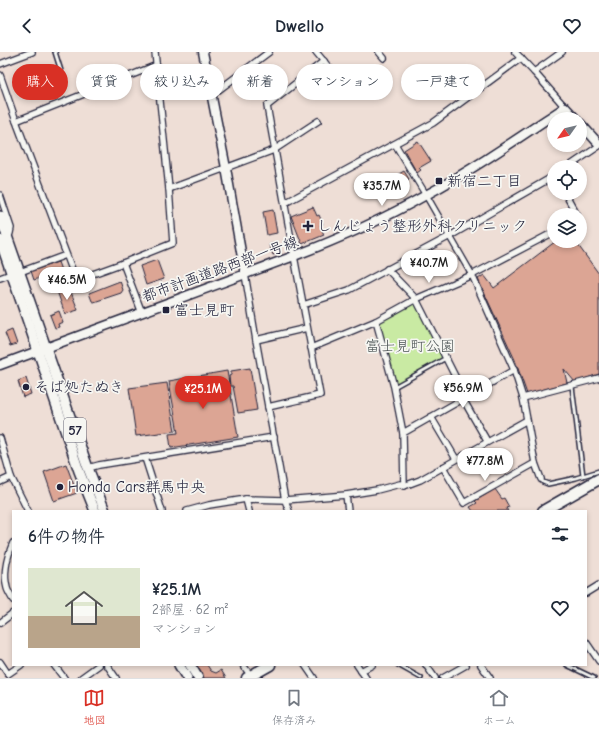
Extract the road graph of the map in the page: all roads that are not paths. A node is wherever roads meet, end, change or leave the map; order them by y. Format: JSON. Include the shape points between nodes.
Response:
{"nodes":[{"id":1,"x":32,"y":52,"type":"edge"},
{"id":2,"x":55,"y":52,"type":"edge"},
{"id":3,"x":155,"y":52,"type":"edge"},
{"id":4,"x":204,"y":52,"type":"edge"},
{"id":5,"x":269,"y":52,"type":"edge"},
{"id":6,"x":316,"y":52,"type":"edge"},
{"id":7,"x":379,"y":52,"type":"edge"},
{"id":8,"x":515,"y":52,"type":"edge"},
{"id":9,"x":562,"y":52,"type":"edge"},
{"id":10,"x":384,"y":58,"type":"dead end"},
{"id":11,"x":521,"y":58,"type":"junction"},
{"id":12,"x":324,"y":61,"type":"junction"},
{"id":13,"x":0,"y":64,"type":"edge"},
{"id":14,"x":59,"y":64,"type":"edge"},
{"id":15,"x":157,"y":64,"type":"edge"},
{"id":16,"x":206,"y":64,"type":"edge"},
{"id":17,"x":326,"y":64,"type":"edge"},
{"id":18,"x":140,"y":72,"type":"edge"},
{"id":19,"x":534,"y":72,"type":"junction"},
{"id":20,"x":0,"y":75,"type":"edge"},
{"id":21,"x":224,"y":86,"type":"edge"},
{"id":22,"x":160,"y":100,"type":"edge"},
{"id":23,"x":213,"y":100,"type":"edge"},
{"id":24,"x":565,"y":107,"type":"junction"},
{"id":25,"x":570,"y":112,"type":"edge"},
{"id":26,"x":318,"y":121,"type":"dead end"},
{"id":27,"x":16,"y":122,"type":"junction"},
{"id":28,"x":587,"y":131,"type":"edge"},
{"id":29,"x":395,"y":144,"type":"junction"},
{"id":30,"x":599,"y":145,"type":"edge"},
{"id":31,"x":274,"y":150,"type":"junction"},
{"id":32,"x":578,"y":160,"type":"edge"},
{"id":33,"x":226,"y":168,"type":"junction"},
{"id":34,"x":547,"y":180,"type":"edge"},
{"id":35,"x":169,"y":189,"type":"junction"},
{"id":36,"x":0,"y":195,"type":"edge"},
{"id":37,"x":426,"y":195,"type":"junction"},
{"id":38,"x":285,"y":203,"type":"junction"},
{"id":39,"x":0,"y":216,"type":"edge"},
{"id":40,"x":450,"y":236,"type":"junction"},
{"id":41,"x":547,"y":236,"type":"edge"},
{"id":42,"x":2,"y":241,"type":"edge"},
{"id":43,"x":66,"y":255,"type":"junction"},
{"id":44,"x":294,"y":256,"type":"junction"},
{"id":45,"x":123,"y":263,"type":"junction"},
{"id":46,"x":387,"y":269,"type":"junction"},
{"id":47,"x":15,"y":273,"type":"junction"},
{"id":48,"x":245,"y":274,"type":"junction"},
{"id":49,"x":472,"y":275,"type":"junction"},
{"id":50,"x":0,"y":278,"type":"edge"},
{"id":51,"x":416,"y":299,"type":"junction"},
{"id":52,"x":303,"y":305,"type":"junction"},
{"id":53,"x":142,"y":313,"type":"junction"},
{"id":54,"x":376,"y":321,"type":"junction"},
{"id":55,"x":307,"y":328,"type":"junction"},
{"id":56,"x":256,"y":340,"type":"junction"},
{"id":57,"x":311,"y":348,"type":"junction"},
{"id":58,"x":42,"y":349,"type":"junction"},
{"id":59,"x":446,"y":358,"type":"junction"},
{"id":60,"x":0,"y":365,"type":"edge"},
{"id":61,"x":514,"y":370,"type":"junction"},
{"id":62,"x":599,"y":378,"type":"edge"},
{"id":63,"x":572,"y":386,"type":"junction"},
{"id":64,"x":394,"y":387,"type":"junction"},
{"id":65,"x":464,"y":398,"type":"junction"},
{"id":66,"x":523,"y":398,"type":"junction"},
{"id":67,"x":268,"y":407,"type":"junction"},
{"id":68,"x":431,"y":418,"type":"junction"},
{"id":69,"x":527,"y":420,"type":"junction"},
{"id":70,"x":403,"y":433,"type":"junction"},
{"id":71,"x":274,"y":437,"type":"junction"},
{"id":72,"x":0,"y":438,"type":"edge"},
{"id":73,"x":487,"y":442,"type":"junction"},
{"id":74,"x":145,"y":458,"type":"junction"},
{"id":75,"x":456,"y":459,"type":"junction"},
{"id":76,"x":536,"y":463,"type":"junction"},
{"id":77,"x":443,"y":467,"type":"junction"},
{"id":78,"x":88,"y":468,"type":"junction"},
{"id":79,"x":599,"y":471,"type":"edge"},
{"id":80,"x":583,"y":476,"type":"junction"},
{"id":81,"x":11,"y":477,"type":"junction"},
{"id":82,"x":541,"y":479,"type":"joint"},
{"id":83,"x":599,"y":479,"type":"edge"},
{"id":84,"x":0,"y":482,"type":"edge"},
{"id":85,"x":404,"y":486,"type":"junction"},
{"id":86,"x":346,"y":495,"type":"junction"},
{"id":87,"x":246,"y":500,"type":"junction"},
{"id":88,"x":286,"y":500,"type":"junction"},
{"id":89,"x":28,"y":510,"type":"edge"},
{"id":90,"x":95,"y":510,"type":"edge"},
{"id":91,"x":105,"y":510,"type":"edge"},
{"id":92,"x":162,"y":510,"type":"edge"},
{"id":93,"x":191,"y":510,"type":"edge"},
{"id":94,"x":249,"y":510,"type":"edge"},
{"id":95,"x":289,"y":510,"type":"edge"},
{"id":96,"x":348,"y":510,"type":"edge"},
{"id":97,"x":545,"y":510,"type":"edge"},
{"id":98,"x":12,"y":545,"type":"edge"},
{"id":99,"x":599,"y":584,"type":"edge"},
{"id":100,"x":587,"y":591,"type":"edge"},
{"id":101,"x":12,"y":598,"type":"edge"},
{"id":102,"x":12,"y":614,"type":"edge"},
{"id":103,"x":0,"y":623,"type":"edge"},
{"id":104,"x":587,"y":643,"type":"edge"},
{"id":105,"x":599,"y":661,"type":"edge"},
{"id":106,"x":0,"y":662,"type":"edge"},
{"id":107,"x":20,"y":666,"type":"edge"},
{"id":108,"x":55,"y":666,"type":"edge"},
{"id":109,"x":98,"y":666,"type":"edge"},
{"id":110,"x":108,"y":666,"type":"edge"},
{"id":111,"x":180,"y":666,"type":"edge"},
{"id":112,"x":191,"y":666,"type":"edge"},
{"id":113,"x":244,"y":666,"type":"edge"},
{"id":114,"x":268,"y":666,"type":"edge"},
{"id":115,"x":306,"y":666,"type":"edge"},
{"id":116,"x":358,"y":666,"type":"edge"},
{"id":117,"x":370,"y":666,"type":"edge"},
{"id":118,"x":400,"y":666,"type":"edge"},
{"id":119,"x":427,"y":666,"type":"edge"},
{"id":120,"x":464,"y":666,"type":"edge"},
{"id":121,"x":482,"y":666,"type":"edge"},
{"id":122,"x":569,"y":666,"type":"edge"},
{"id":123,"x":361,"y":671,"type":"junction"},
{"id":124,"x":249,"y":677,"type":"edge"},
{"id":125,"x":64,"y":678,"type":"edge"},
{"id":126,"x":81,"y":678,"type":"edge"},
{"id":127,"x":116,"y":678,"type":"edge"},
{"id":128,"x":187,"y":678,"type":"edge"},
{"id":129,"x":198,"y":678,"type":"edge"},
{"id":130,"x":314,"y":678,"type":"edge"},
{"id":131,"x":366,"y":678,"type":"edge"},
{"id":132,"x":421,"y":678,"type":"edge"},
{"id":133,"x":434,"y":678,"type":"edge"},
{"id":134,"x":443,"y":678,"type":"edge"},
{"id":135,"x":490,"y":678,"type":"edge"},
{"id":136,"x":594,"y":678,"type":"edge"}],
"edges":[{"from":1,"to":13,"type":"street"},
{"from":2,"to":14,"type":"lane"},
{"from":3,"to":15,"type":"street"},
{"from":4,"to":16,"type":"street"},
{"from":5,"to":21,"type":"street"},
{"from":6,"to":12,"type":"street"},
{"from":7,"to":10,"type":"street"},
{"from":8,"to":11,"type":"street"},
{"from":9,"to":19,"type":"street"},
{"from":11,"to":19,"type":"street"},
{"from":11,"to":29,"type":"street","via":[[436,121]]},
{"from":12,"to":17,"type":"street"},
{"from":12,"to":31,"type":"street","via":[[267,106]]},
{"from":18,"to":27,"type":"street"},
{"from":19,"to":24,"type":"street"},
{"from":20,"to":27,"type":"street"},
{"from":22,"to":35,"type":"street"},
{"from":23,"to":33,"type":"street"},
{"from":24,"to":25,"type":"street"},
{"from":24,"to":37,"type":"street","name":"都市計画道路西部一号線","via":[[504,148]]},
{"from":26,"to":31,"type":"street"},
{"from":27,"to":43,"type":"street"},
{"from":28,"to":30,"type":"street"},
{"from":29,"to":37,"type":"street"},
{"from":29,"to":38,"type":"street"},
{"from":30,"to":32,"type":"street"},
{"from":31,"to":33,"type":"street"},
{"from":31,"to":38,"type":"street"},
{"from":33,"to":35,"type":"street"},
{"from":33,"to":48,"type":"street"},
{"from":34,"to":40,"type":"street"},
{"from":35,"to":45,"type":"street","via":[[173,243]]},
{"from":36,"to":42,"type":"street","via":[[11,228],[10,233]]},
{"from":37,"to":40,"type":"street"},
{"from":37,"to":44,"type":"street","name":"都市計画道路西部一号線","via":[[361,228]]},
{"from":38,"to":44,"type":"street"},
{"from":39,"to":42,"type":"main road","number":"57"},
{"from":40,"to":46,"type":"street"},
{"from":40,"to":49,"type":"street"},
{"from":41,"to":49,"type":"street"},
{"from":42,"to":47,"type":"main road","number":"57"},
{"from":43,"to":45,"type":"street","via":[[76,280]]},
{"from":43,"to":47,"type":"street"},
{"from":44,"to":48,"type":"street","name":"都市計画道路西部一号線"},
{"from":44,"to":52,"type":"street"},
{"from":45,"to":53,"type":"street"},
{"from":46,"to":51,"type":"street"},
{"from":46,"to":52,"type":"street","via":[[349,290]]},
{"from":47,"to":50,"type":"street"},
{"from":47,"to":58,"type":"main road","number":"57"},
{"from":48,"to":53,"type":"street","name":"都市計画道路西部一号線"},
{"from":48,"to":56,"type":"street"},
{"from":49,"to":51,"type":"street"},
{"from":49,"to":61,"type":"street"},
{"from":51,"to":54,"type":"street"},
{"from":51,"to":59,"type":"street"},
{"from":52,"to":55,"type":"street"},
{"from":53,"to":58,"type":"street","name":"都市計画道路西部一号線"},
{"from":54,"to":57,"type":"street"},
{"from":54,"to":64,"type":"street"},
{"from":55,"to":56,"type":"street"},
{"from":55,"to":57,"type":"street"},
{"from":56,"to":67,"type":"street"},
{"from":57,"to":67,"type":"street","via":[[320,395]]},
{"from":58,"to":60,"type":"street","name":"都市計画道路西部一号線"},
{"from":58,"to":78,"type":"main road","number":"57"},
{"from":58,"to":90,"type":"main road","number":"57","via":[[79,471]]},
{"from":59,"to":64,"type":"lane"},
{"from":59,"to":65,"type":"street"},
{"from":61,"to":65,"type":"street"},
{"from":61,"to":66,"type":"street"},
{"from":62,"to":63,"type":"street"},
{"from":63,"to":66,"type":"street"},
{"from":63,"to":80,"type":"lane"},
{"from":64,"to":70,"type":"street"},
{"from":65,"to":68,"type":"street"},
{"from":65,"to":73,"type":"street"},
{"from":66,"to":69,"type":"street"},
{"from":67,"to":71,"type":"street"},
{"from":68,"to":70,"type":"street"},
{"from":68,"to":75,"type":"street"},
{"from":69,"to":73,"type":"street"},
{"from":69,"to":76,"type":"street"},
{"from":70,"to":85,"type":"street"},
{"from":71,"to":74,"type":"street"},
{"from":71,"to":88,"type":"street"},
{"from":72,"to":81,"type":"street"},
{"from":73,"to":75,"type":"street"},
{"from":74,"to":78,"type":"street"},
{"from":74,"to":92,"type":"street"},
{"from":75,"to":77,"type":"street"},
{"from":76,"to":77,"type":"street","via":[[464,503]]},
{"from":76,"to":82,"type":"street"},
{"from":77,"to":85,"type":"street"},
{"from":78,"to":91,"type":"main road","number":"57"},
{"from":79,"to":80,"type":"lane"},
{"from":80,"to":82,"type":"lane","via":[[548,484]]},
{"from":81,"to":84,"type":"street"},
{"from":81,"to":89,"type":"street"},
{"from":83,"to":97,"type":"highway"},
{"from":85,"to":86,"type":"street","via":[[400,484]]},
{"from":86,"to":88,"type":"street"},
{"from":86,"to":96,"type":"street"},
{"from":87,"to":88,"type":"street"},
{"from":87,"to":93,"type":"street"},
{"from":87,"to":94,"type":"street"},
{"from":88,"to":95,"type":"street"},
{"from":98,"to":101,"type":"street","via":[[5,571],[7,589]]},
{"from":99,"to":100,"type":"street"},
{"from":102,"to":103,"type":"street"},
{"from":104,"to":105,"type":"street"},
{"from":106,"to":107,"type":"street","via":[[8,674]]},
{"from":108,"to":125,"type":"street"},
{"from":109,"to":126,"type":"street"},
{"from":110,"to":127,"type":"street"},
{"from":111,"to":128,"type":"main road"},
{"from":112,"to":129,"type":"main road"},
{"from":113,"to":124,"type":"street"},
{"from":114,"to":124,"type":"highway"},
{"from":115,"to":130,"type":"street"},
{"from":116,"to":123,"type":"street"},
{"from":117,"to":123,"type":"street"},
{"from":118,"to":132,"type":"lane"},
{"from":119,"to":133,"type":"street"},
{"from":120,"to":134,"type":"street"},
{"from":121,"to":135,"type":"street"},
{"from":122,"to":136,"type":"lane"},
{"from":123,"to":131,"type":"street"}]}
